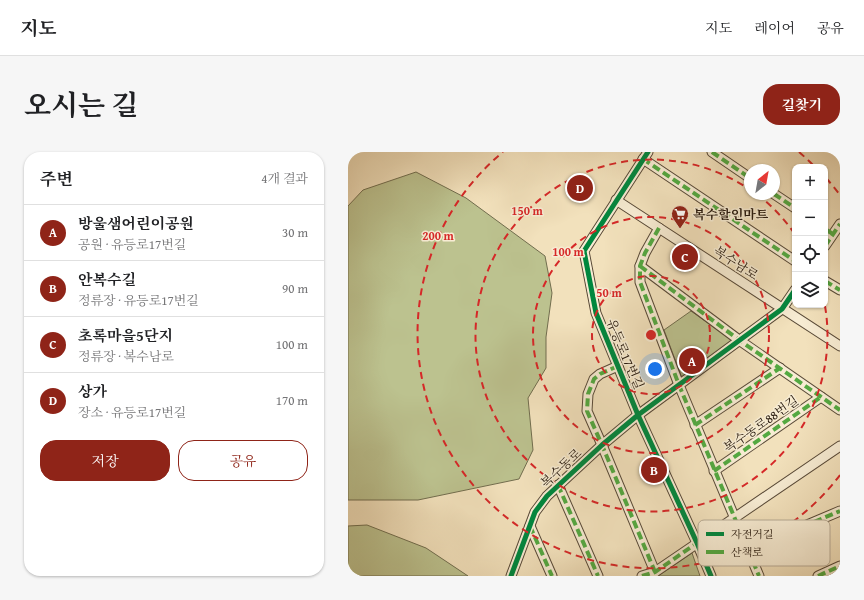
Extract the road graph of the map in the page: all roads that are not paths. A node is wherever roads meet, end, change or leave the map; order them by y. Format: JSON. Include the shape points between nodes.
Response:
{"nodes":[{"id":1,"x":712,"y":152,"type":"edge"},
{"id":2,"x":645,"y":156,"type":"edge"},
{"id":3,"x":744,"y":174,"type":"edge"},
{"id":4,"x":780,"y":198,"type":"edge"},
{"id":5,"x":616,"y":200,"type":"junction"},
{"id":6,"x":792,"y":206,"type":"edge"},
{"id":7,"x":840,"y":224,"type":"edge"},
{"id":8,"x":659,"y":228,"type":"junction"},
{"id":9,"x":828,"y":231,"type":"edge"},
{"id":10,"x":833,"y":234,"type":"junction"},
{"id":11,"x":828,"y":242,"type":"edge"},
{"id":12,"x":792,"y":259,"type":"edge"},
{"id":13,"x":640,"y":266,"type":"junction"},
{"id":14,"x":828,"y":283,"type":"edge"},
{"id":15,"x":840,"y":290,"type":"edge"},
{"id":16,"x":792,"y":294,"type":"edge"},
{"id":17,"x":782,"y":309,"type":"junction"},
{"id":18,"x":739,"y":340,"type":"junction"},
{"id":19,"x":840,"y":346,"type":"edge"},
{"id":20,"x":618,"y":366,"type":"junction"},
{"id":21,"x":780,"y":368,"type":"junction"},
{"id":22,"x":679,"y":385,"type":"junction"},
{"id":23,"x":822,"y":397,"type":"junction"},
{"id":24,"x":840,"y":410,"type":"edge"},
{"id":25,"x":638,"y":415,"type":"junction"},
{"id":26,"x":696,"y":425,"type":"junction"},
{"id":27,"x":602,"y":446,"type":"junction"},
{"id":28,"x":840,"y":446,"type":"edge"},
{"id":29,"x":714,"y":471,"type":"junction"},
{"id":30,"x":558,"y":485,"type":"junction"},
{"id":31,"x":840,"y":511,"type":"edge"},
{"id":32,"x":734,"y":518,"type":"junction"},
{"id":33,"x":731,"y":520,"type":"edge"},
{"id":34,"x":819,"y":520,"type":"edge"},
{"id":35,"x":530,"y":526,"type":"junction"},
{"id":36,"x":697,"y":543,"type":"joint"},
{"id":37,"x":707,"y":566,"type":"edge"},
{"id":38,"x":755,"y":566,"type":"edge"},
{"id":39,"x":840,"y":566,"type":"edge"},
{"id":40,"x":655,"y":572,"type":"junction"},
{"id":41,"x":511,"y":576,"type":"edge"},
{"id":42,"x":552,"y":576,"type":"edge"},
{"id":43,"x":598,"y":576,"type":"edge"},
{"id":44,"x":642,"y":576,"type":"edge"},
{"id":45,"x":711,"y":576,"type":"edge"},
{"id":46,"x":759,"y":576,"type":"edge"},
{"id":47,"x":818,"y":576,"type":"edge"}],
"edges":[{"from":1,"to":3,"type":"street"},
{"from":2,"to":5,"type":"street","name":"유등로17번길"},
{"from":2,"to":12,"type":"street"},
{"from":4,"to":6,"type":"street"},
{"from":5,"to":8,"type":"street","name":"복수남로"},
{"from":5,"to":20,"type":"street","name":"유등로17번길","via":[[584,251],[596,313]]},
{"from":7,"to":10,"type":"street"},
{"from":8,"to":13,"type":"street","name":"복수동로88번길"},
{"from":8,"to":17,"type":"street","name":"복수남로"},
{"from":9,"to":10,"type":"street"},
{"from":10,"to":11,"type":"street"},
{"from":13,"to":18,"type":"street"},
{"from":13,"to":22,"type":"street","name":"복수동로88번길","via":[[640,282]]},
{"from":14,"to":15,"type":"street"},
{"from":16,"to":17,"type":"street"},
{"from":17,"to":18,"type":"street","name":"유등로17번길"},
{"from":17,"to":19,"type":"street","name":"복수남로"},
{"from":18,"to":21,"type":"street"},
{"from":18,"to":22,"type":"street","name":"유등로17번길"},
{"from":20,"to":25,"type":"street","name":"유등로17번길"},
{"from":20,"to":27,"type":"street","via":[[594,379],[588,394],[586,411]]},
{"from":21,"to":23,"type":"street"},
{"from":21,"to":26,"type":"street"},
{"from":22,"to":25,"type":"street","name":"유등로17번길"},
{"from":22,"to":26,"type":"street","name":"복수동로88번길"},
{"from":23,"to":24,"type":"street"},
{"from":23,"to":29,"type":"street","name":"복수동로88번길"},
{"from":25,"to":27,"type":"street","name":"복수동로"},
{"from":25,"to":36,"type":"street","name":"유등로17번길"},
{"from":26,"to":29,"type":"street","name":"복수동로88번길"},
{"from":27,"to":30,"type":"street","name":"복수동로"},
{"from":27,"to":40,"type":"street"},
{"from":28,"to":32,"type":"street"},
{"from":29,"to":32,"type":"street","name":"복수동로88번길"},
{"from":30,"to":35,"type":"street","name":"복수동로","via":[[535,512]]},
{"from":30,"to":43,"type":"street","name":"복수동로"},
{"from":31,"to":34,"type":"street"},
{"from":32,"to":33,"type":"street"},
{"from":35,"to":41,"type":"street","name":"복수동로"},
{"from":35,"to":42,"type":"street"},
{"from":36,"to":40,"type":"street"},
{"from":37,"to":45,"type":"street","name":"유등로17번길"},
{"from":38,"to":46,"type":"street","name":"복수동로88번길"},
{"from":39,"to":47,"type":"street"},
{"from":40,"to":44,"type":"street"}]}
